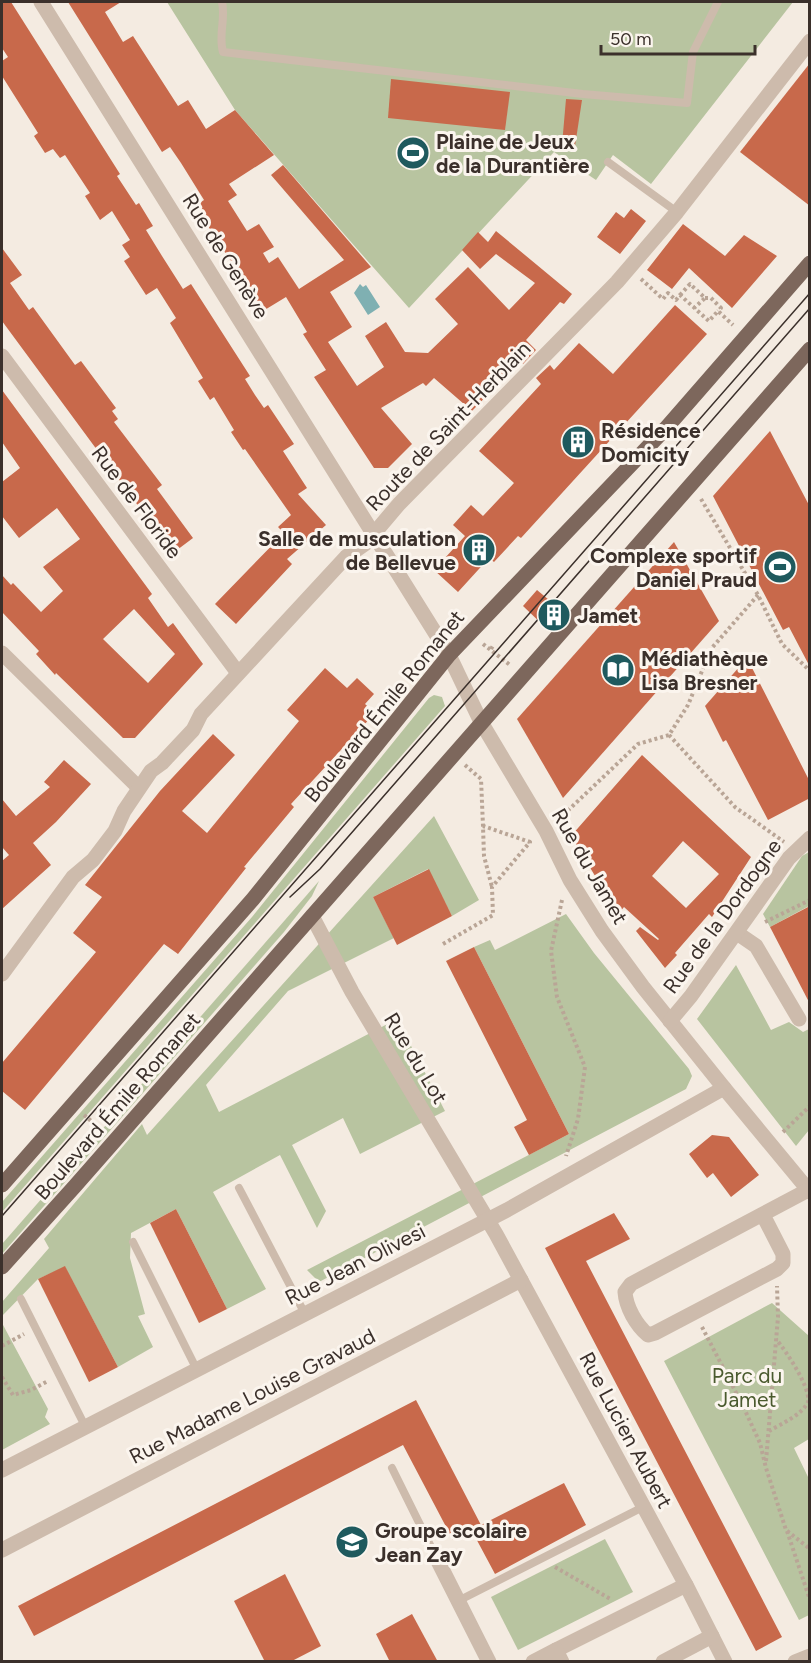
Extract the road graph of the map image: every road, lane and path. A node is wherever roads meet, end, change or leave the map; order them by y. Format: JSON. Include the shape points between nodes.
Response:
{"nodes":[{"id":1,"x":41,"y":2,"type":"edge"},
{"id":2,"x":222,"y":2,"type":"edge"},
{"id":3,"x":718,"y":2,"type":"edge"},
{"id":4,"x":810,"y":41,"type":"edge"},
{"id":5,"x":608,"y":162,"type":"dead end"},
{"id":6,"x":677,"y":212,"type":"junction"},
{"id":7,"x":810,"y":263,"type":"edge"},
{"id":8,"x":629,"y":268,"type":"junction"},
{"id":9,"x":680,"y":295,"type":"junction"},
{"id":10,"x":705,"y":298,"type":"junction"},
{"id":11,"x":694,"y":309,"type":"junction"},
{"id":12,"x":718,"y":311,"type":"junction"},
{"id":13,"x":746,"y":336,"type":"junction"},
{"id":14,"x":810,"y":349,"type":"edge"},
{"id":15,"x":2,"y":356,"type":"edge"},
{"id":16,"x":692,"y":483,"type":"junction"},
{"id":17,"x":375,"y":533,"type":"junction"},
{"id":18,"x":758,"y":595,"type":"junction"},
{"id":19,"x":468,"y":634,"type":"junction"},
{"id":20,"x":494,"y":644,"type":"dead end"},
{"id":21,"x":491,"y":649,"type":"junction"},
{"id":22,"x":2,"y":653,"type":"edge"},
{"id":23,"x":450,"y":655,"type":"junction"},
{"id":24,"x":810,"y":670,"type":"edge"},
{"id":25,"x":238,"y":673,"type":"junction"},
{"id":26,"x":522,"y":676,"type":"junction"},
{"id":27,"x":481,"y":722,"type":"junction"},
{"id":28,"x":669,"y":735,"type":"junction"},
{"id":29,"x":456,"y":750,"type":"junction"},
{"id":30,"x":139,"y":788,"type":"junction"},
{"id":31,"x":483,"y":826,"type":"junction"},
{"id":32,"x":546,"y":831,"type":"junction"},
{"id":33,"x":810,"y":838,"type":"edge"},
{"id":34,"x":796,"y":850,"type":"junction"},
{"id":35,"x":492,"y":887,"type":"junction"},
{"id":36,"x":557,"y":894,"type":"dead end"},
{"id":37,"x":810,"y":900,"type":"edge"},
{"id":38,"x":312,"y":916,"type":"junction"},
{"id":39,"x":737,"y":933,"type":"junction"},
{"id":40,"x":443,"y":944,"type":"dead end"},
{"id":41,"x":2,"y":974,"type":"edge"},
{"id":42,"x":799,"y":1019,"type":"dead end"},
{"id":43,"x":670,"y":1021,"type":"junction"},
{"id":44,"x":724,"y":1088,"type":"junction"},
{"id":45,"x":72,"y":1105,"type":"junction"},
{"id":46,"x":810,"y":1106,"type":"edge"},
{"id":47,"x":115,"y":1141,"type":"junction"},
{"id":48,"x":770,"y":1145,"type":"junction"},
{"id":49,"x":558,"y":1182,"type":"junction"},
{"id":50,"x":2,"y":1185,"type":"edge"},
{"id":51,"x":239,"y":1188,"type":"dead end"},
{"id":52,"x":809,"y":1191,"type":"edge"},
{"id":53,"x":763,"y":1215,"type":"junction"},
{"id":54,"x":488,"y":1220,"type":"junction"},
{"id":55,"x":133,"y":1242,"type":"dead end"},
{"id":56,"x":2,"y":1267,"type":"edge"},
{"id":57,"x":777,"y":1269,"type":"junction"},
{"id":58,"x":522,"y":1280,"type":"junction"},
{"id":59,"x":21,"y":1299,"type":"dead end"},
{"id":60,"x":694,"y":1313,"type":"junction"},
{"id":61,"x":305,"y":1314,"type":"junction"},
{"id":62,"x":35,"y":1328,"type":"junction"},
{"id":63,"x":776,"y":1339,"type":"junction"},
{"id":64,"x":2,"y":1346,"type":"edge"},
{"id":65,"x":197,"y":1370,"type":"junction"},
{"id":66,"x":59,"y":1375,"type":"junction"},
{"id":67,"x":2,"y":1377,"type":"edge"},
{"id":68,"x":86,"y":1428,"type":"junction"},
{"id":69,"x":768,"y":1431,"type":"junction"},
{"id":70,"x":765,"y":1465,"type":"junction"},
{"id":71,"x":392,"y":1468,"type":"dead end"},
{"id":72,"x":2,"y":1470,"type":"edge"},
{"id":73,"x":643,"y":1507,"type":"junction"},
{"id":74,"x":786,"y":1530,"type":"junction"},
{"id":75,"x":810,"y":1549,"type":"edge"},
{"id":76,"x":2,"y":1550,"type":"edge"},
{"id":77,"x":540,"y":1558,"type":"junction"},
{"id":78,"x":438,"y":1561,"type":"joint"},
{"id":79,"x":686,"y":1585,"type":"junction"},
{"id":80,"x":612,"y":1600,"type":"dead end"},
{"id":81,"x":810,"y":1600,"type":"edge"},
{"id":82,"x":458,"y":1601,"type":"junction"},
{"id":83,"x":712,"y":1636,"type":"junction"},
{"id":84,"x":559,"y":1656,"type":"edge"},
{"id":85,"x":810,"y":1656,"type":"edge"},
{"id":86,"x":489,"y":1662,"type":"edge"},
{"id":87,"x":533,"y":1662,"type":"edge"},
{"id":88,"x":663,"y":1662,"type":"edge"},
{"id":89,"x":725,"y":1662,"type":"edge"},
{"id":90,"x":795,"y":1662,"type":"edge"}],
"edges":[{"from":1,"to":17,"type":"street","name":"Rue de Genève"},
{"from":2,"to":3,"type":"lane","via":[[219,40],[223,52],[687,103],[693,52]]},
{"from":4,"to":6,"type":"street","name":"Route de Saint-Herblain"},
{"from":5,"to":6,"type":"lane"},
{"from":6,"to":8,"type":"street","name":"Route de Saint-Herblain"},
{"from":7,"to":13,"type":"main road","name":"Boulevard Émile Romanet"},
{"from":8,"to":9,"type":"path","via":[[663,299],[668,293],[676,300]]},
{"from":8,"to":17,"type":"street","name":"Route de Saint-Herblain"},
{"from":9,"to":10,"type":"path","via":[[690,284]]},
{"from":9,"to":11,"type":"path"},
{"from":10,"to":11,"type":"path"},
{"from":10,"to":12,"type":"path","via":[[711,298],[721,308]]},
{"from":11,"to":12,"type":"path","via":[[709,321]]},
{"from":12,"to":13,"type":"path"},
{"from":13,"to":19,"type":"main road","name":"Boulevard Émile Romanet","via":[[666,427]]},
{"from":14,"to":16,"type":"main road","name":"Boulevard Émile Romanet"},
{"from":15,"to":25,"type":"street","name":"Rue de Floride"},
{"from":16,"to":18,"type":"path"},
{"from":16,"to":26,"type":"main road","name":"Boulevard Émile Romanet"},
{"from":17,"to":23,"type":"street","name":"Rue du Jamet"},
{"from":17,"to":25,"type":"street","name":"Route de Saint-Herblain","via":[[346,557]]},
{"from":18,"to":24,"type":"path","via":[[782,644]]},
{"from":18,"to":28,"type":"path","via":[[711,649],[688,705]]},
{"from":19,"to":21,"type":"path"},
{"from":19,"to":23,"type":"main road","name":"Boulevard Émile Romanet"},
{"from":20,"to":21,"type":"path"},
{"from":21,"to":26,"type":"path"},
{"from":22,"to":30,"type":"street"},
{"from":23,"to":27,"type":"street","name":"Rue du Jamet"},
{"from":23,"to":45,"type":"main road","name":"Boulevard Émile Romanet","via":[[253,898]]},
{"from":25,"to":30,"type":"street","name":"Route de Saint-Herblain","via":[[201,714],[193,730]]},
{"from":26,"to":27,"type":"main road","name":"Boulevard Émile Romanet"},
{"from":27,"to":29,"type":"main road","name":"Boulevard Émile Romanet"},
{"from":27,"to":32,"type":"street","name":"Rue du Jamet"},
{"from":28,"to":32,"type":"path","via":[[638,744]]},
{"from":28,"to":34,"type":"path","via":[[735,807]]},
{"from":29,"to":31,"type":"path","via":[[466,768],[481,778]]},
{"from":29,"to":38,"type":"main road","name":"Boulevard Émile Romanet"},
{"from":30,"to":41,"type":"street","name":"Route de Saint-Herblain","via":[[93,861],[73,877]]},
{"from":31,"to":35,"type":"path","via":[[484,856]]},
{"from":31,"to":35,"type":"path","via":[[530,842]]},
{"from":32,"to":43,"type":"street","name":"Rue du Jamet","via":[[570,880],[602,931]]},
{"from":33,"to":34,"type":"street","name":"Rue de la Dordogne"},
{"from":34,"to":39,"type":"street","name":"Rue de la Dordogne"},
{"from":35,"to":40,"type":"path","via":[[494,915]]},
{"from":36,"to":49,"type":"path","via":[[563,902],[551,951],[556,997],[585,1067],[579,1119]]},
{"from":37,"to":39,"type":"path"},
{"from":38,"to":47,"type":"main road","name":"Boulevard Émile Romanet"},
{"from":38,"to":54,"type":"street","name":"Rue du Lot","via":[[352,992]]},
{"from":39,"to":42,"type":"street","via":[[756,946]]},
{"from":39,"to":43,"type":"street","name":"Rue de la Dordogne"},
{"from":43,"to":44,"type":"street","name":"Rue du Jamet"},
{"from":44,"to":48,"type":"street","name":"Rue du Jamet"},
{"from":44,"to":49,"type":"street","name":"Rue Jean Olivesi"},
{"from":45,"to":47,"type":"path"},
{"from":45,"to":50,"type":"main road","name":"Boulevard Émile Romanet"},
{"from":46,"to":48,"type":"path"},
{"from":47,"to":56,"type":"main road","name":"Boulevard Émile Romanet"},
{"from":48,"to":52,"type":"street","name":"Rue du Jamet"},
{"from":49,"to":54,"type":"street","name":"Rue Jean Olivesi"},
{"from":51,"to":61,"type":"lane"},
{"from":52,"to":53,"type":"street"},
{"from":53,"to":57,"type":"street","via":[[783,1254],[783,1263]]},
{"from":53,"to":60,"type":"street","via":[[632,1284],[625,1292],[626,1301],[648,1335]]},
{"from":54,"to":58,"type":"street","name":"Rue Lucien Aubert"},
{"from":54,"to":61,"type":"street","name":"Rue Jean Olivesi"},
{"from":55,"to":65,"type":"lane"},
{"from":57,"to":60,"type":"street"},
{"from":57,"to":63,"type":"path"},
{"from":58,"to":73,"type":"street","name":"Rue Lucien Aubert"},
{"from":58,"to":76,"type":"street","name":"Rue Madame Louise Gravaud"},
{"from":59,"to":62,"type":"lane"},
{"from":60,"to":70,"type":"path","via":[[743,1406],[760,1443]]},
{"from":61,"to":65,"type":"street","name":"Rue Jean Olivesi"},
{"from":62,"to":64,"type":"path"},
{"from":62,"to":66,"type":"lane"},
{"from":63,"to":69,"type":"path"},
{"from":63,"to":69,"type":"path","via":[[807,1387],[809,1398],[807,1405]]},
{"from":65,"to":68,"type":"street","name":"Rue Jean Olivesi"},
{"from":66,"to":67,"type":"path","via":[[13,1395]]},
{"from":66,"to":68,"type":"lane"},
{"from":68,"to":72,"type":"street","name":"Rue Jean Olivesi"},
{"from":69,"to":70,"type":"path"},
{"from":70,"to":74,"type":"path"},
{"from":71,"to":78,"type":"lane"},
{"from":73,"to":77,"type":"lane"},
{"from":73,"to":79,"type":"street","name":"Rue Lucien Aubert"},
{"from":74,"to":75,"type":"path"},
{"from":74,"to":81,"type":"path"},
{"from":77,"to":80,"type":"path"},
{"from":77,"to":82,"type":"lane"},
{"from":78,"to":82,"type":"street"},
{"from":79,"to":83,"type":"street","name":"Rue Lucien Aubert"},
{"from":79,"to":84,"type":"street"},
{"from":82,"to":86,"type":"street"},
{"from":83,"to":88,"type":"street"},
{"from":83,"to":89,"type":"street","name":"Rue Lucien Aubert"},
{"from":84,"to":87,"type":"street"},
{"from":85,"to":90,"type":"street"}]}
